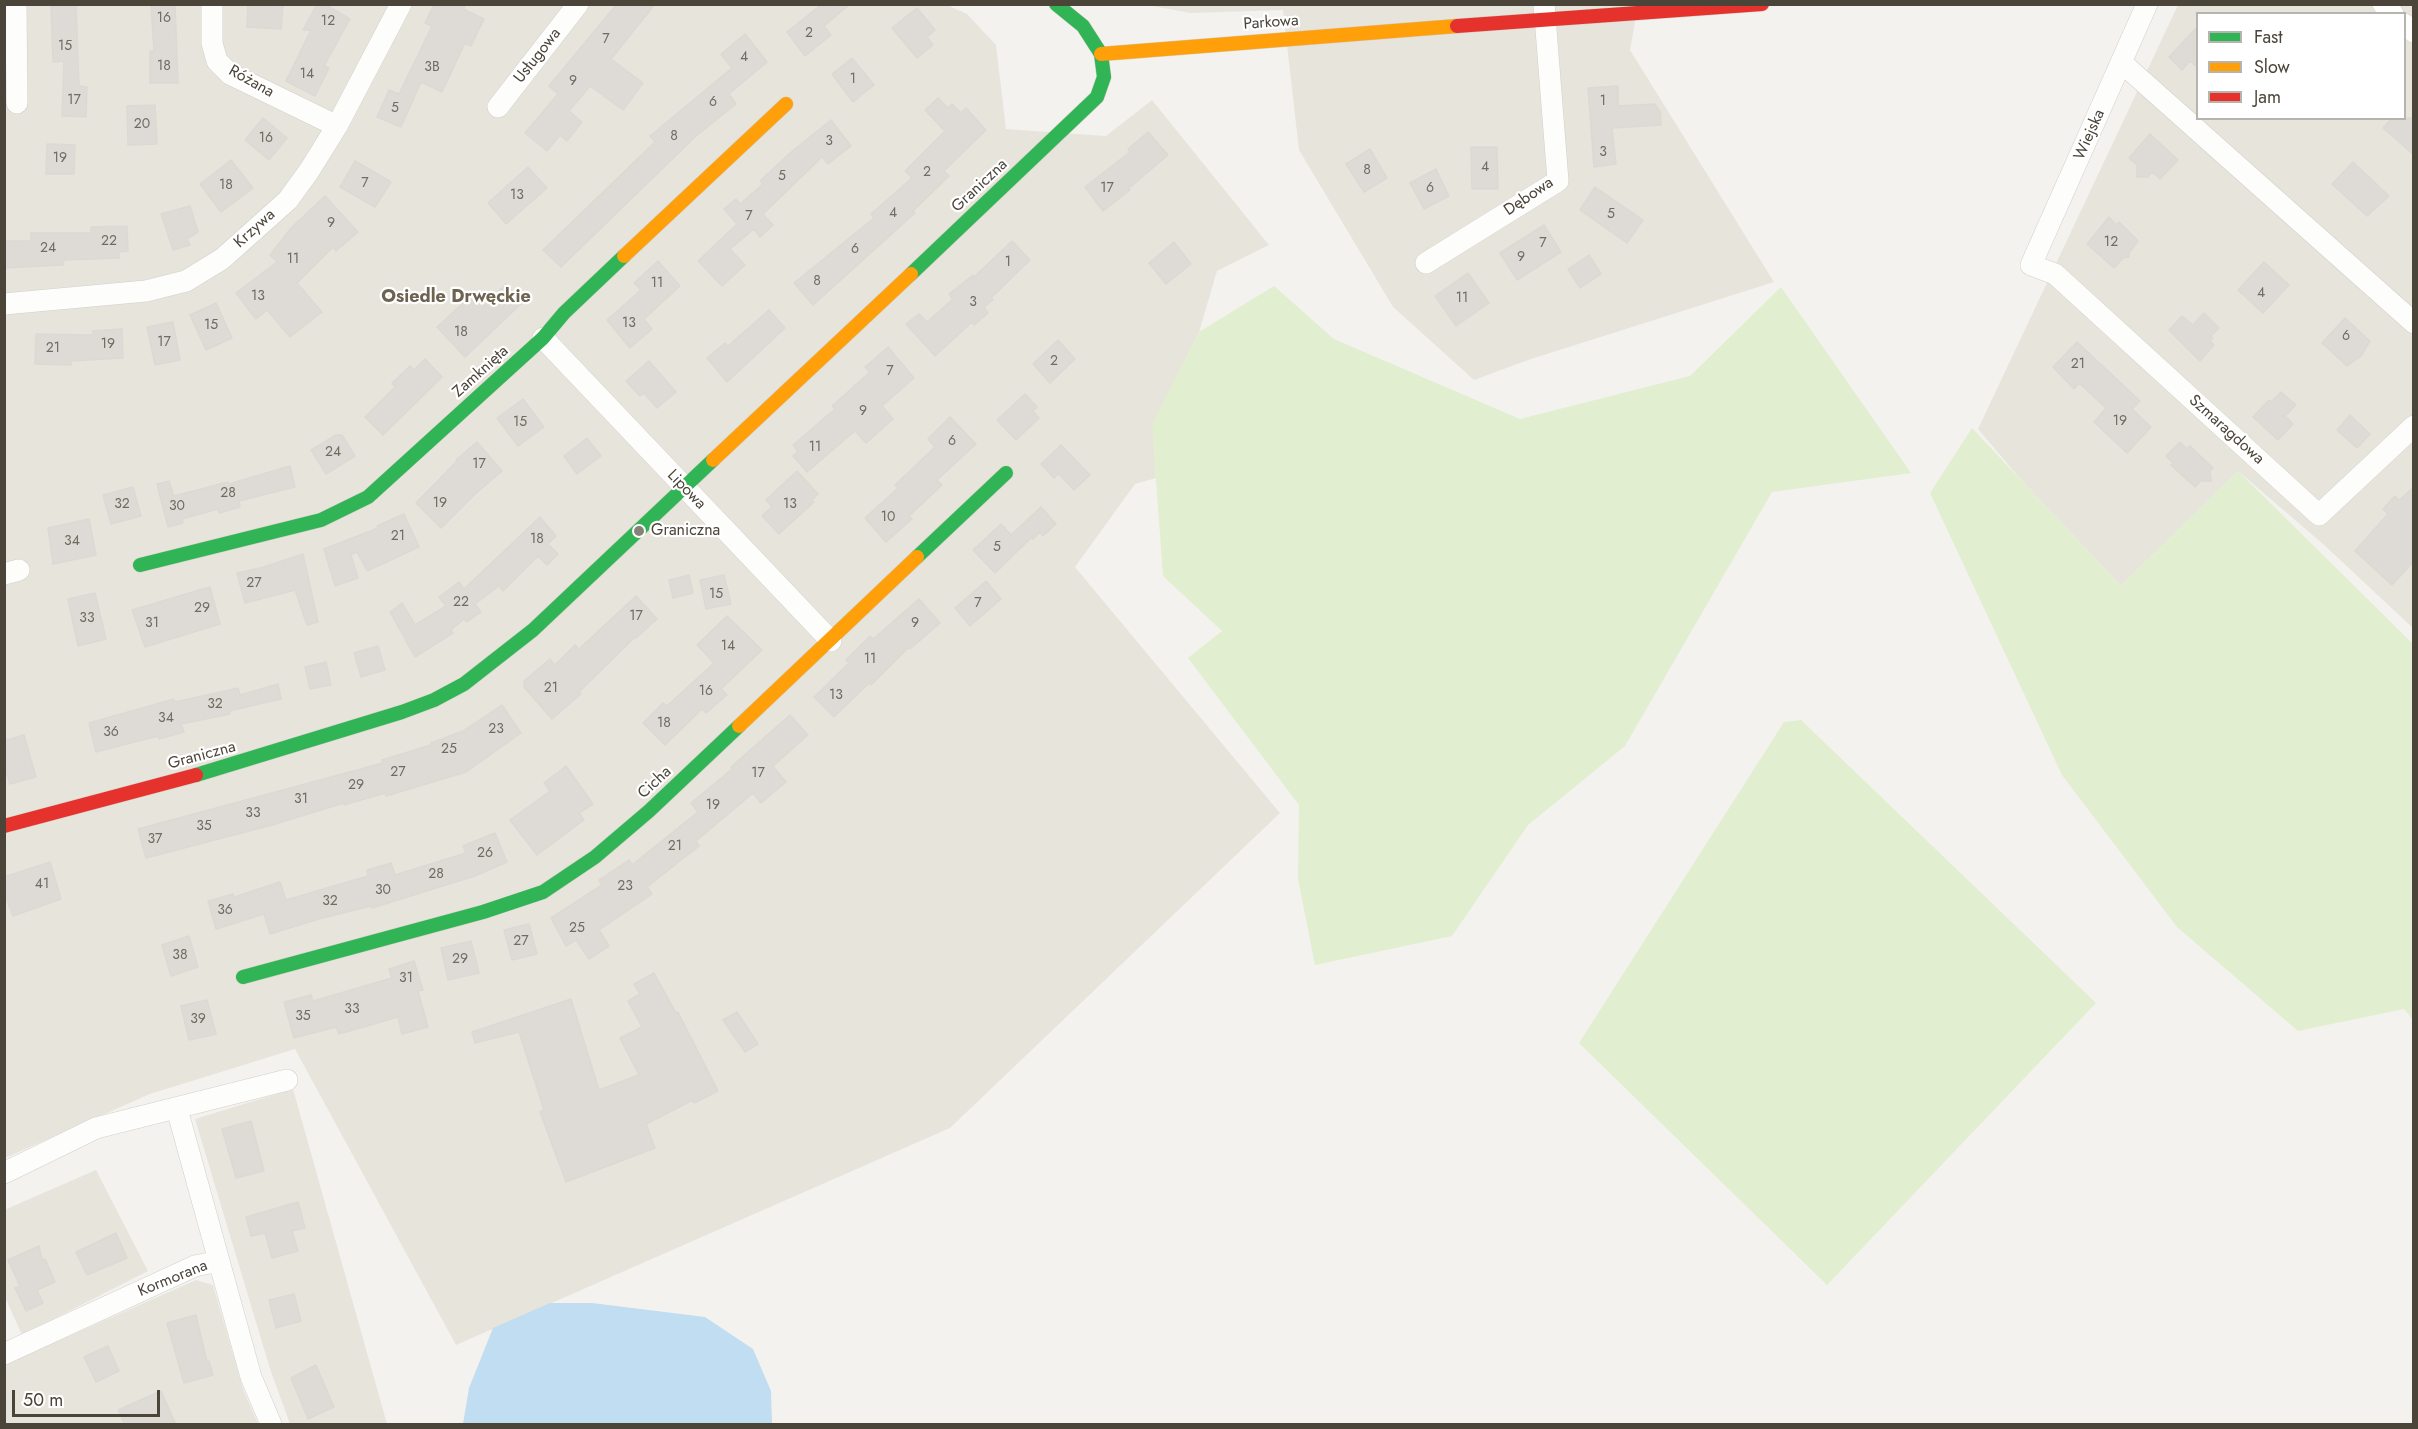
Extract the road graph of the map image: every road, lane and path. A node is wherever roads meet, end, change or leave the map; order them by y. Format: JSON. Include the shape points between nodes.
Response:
{"nodes":[{"id":1,"x":15,"y":4,"type":"edge"},
{"id":2,"x":212,"y":4,"type":"edge"},
{"id":3,"x":401,"y":4,"type":"edge"},
{"id":4,"x":578,"y":4,"type":"edge"},
{"id":5,"x":1056,"y":4,"type":"edge"},
{"id":6,"x":1762,"y":4,"type":"edge"},
{"id":7,"x":2147,"y":4,"type":"edge"},
{"id":8,"x":1619,"y":9,"type":"edge"},
{"id":9,"x":1544,"y":12,"type":"edge"},
{"id":10,"x":1101,"y":54,"type":"junction"},
{"id":11,"x":2122,"y":63,"type":"junction"},
{"id":12,"x":16,"y":103,"type":"dead end"},
{"id":13,"x":786,"y":104,"type":"dead end"},
{"id":14,"x":498,"y":107,"type":"dead end"},
{"id":15,"x":337,"y":126,"type":"junction"},
{"id":16,"x":1426,"y":262,"type":"dead end"},
{"id":17,"x":2031,"y":265,"type":"joint"},
{"id":18,"x":4,"y":304,"type":"edge"},
{"id":19,"x":2414,"y":323,"type":"edge"},
{"id":20,"x":543,"y":338,"type":"junction"},
{"id":21,"x":2414,"y":426,"type":"edge"},
{"id":22,"x":1006,"y":473,"type":"dead end"},
{"id":23,"x":684,"y":488,"type":"junction"},
{"id":24,"x":141,"y":565,"type":"dead end"},
{"id":25,"x":831,"y":641,"type":"junction"},
{"id":26,"x":4,"y":826,"type":"edge"},
{"id":27,"x":243,"y":977,"type":"dead end"},
{"id":28,"x":286,"y":1080,"type":"dead end"},
{"id":29,"x":177,"y":1109,"type":"junction"},
{"id":30,"x":4,"y":1173,"type":"edge"},
{"id":31,"x":219,"y":1261,"type":"junction"},
{"id":32,"x":4,"y":1354,"type":"edge"},
{"id":33,"x":271,"y":1425,"type":"edge"}],
"edges":[{"from":1,"to":12,"type":"street"},
{"from":2,"to":15,"type":"street","name":"Różana","via":[[212,43],[218,61],[230,74]]},
{"from":3,"to":15,"type":"street","name":"Krzywa"},
{"from":4,"to":14,"type":"street","name":"Usługowa"},
{"from":5,"to":10,"type":"street","via":[[1083,26]]},
{"from":6,"to":8,"type":"street","name":"Parkowa"},
{"from":7,"to":11,"type":"street","name":"Wiejska"},
{"from":8,"to":9,"type":"street","name":"Parkowa"},
{"from":9,"to":10,"type":"street","name":"Parkowa"},
{"from":9,"to":16,"type":"street","name":"Dębowa","via":[[1558,181]]},
{"from":10,"to":23,"type":"street","name":"Graniczna","via":[[1104,77],[1090,106]]},
{"from":11,"to":17,"type":"street","name":"Wiejska"},
{"from":11,"to":19,"type":"street"},
{"from":13,"to":20,"type":"street","name":"Zamknięta","via":[[564,313]]},
{"from":15,"to":18,"type":"street","name":"Krzywa","via":[[288,200],[222,259],[186,281],[146,291]]},
{"from":17,"to":21,"type":"street","name":"Szmaragdowa","via":[[2055,274],[2319,515]]},
{"from":20,"to":23,"type":"street","name":"Lipowa"},
{"from":20,"to":24,"type":"street","name":"Zamknięta","via":[[368,497],[321,520]]},
{"from":22,"to":25,"type":"street","name":"Cicha"},
{"from":23,"to":25,"type":"street","name":"Lipowa"},
{"from":23,"to":26,"type":"street","name":"Graniczna","via":[[532,630],[464,684],[434,700],[230,766]]},
{"from":25,"to":27,"type":"street","name":"Cicha","via":[[649,811],[595,857],[543,891],[483,912]]},
{"from":28,"to":29,"type":"street"},
{"from":29,"to":30,"type":"street","via":[[96,1128]]},
{"from":29,"to":31,"type":"street"},
{"from":31,"to":32,"type":"street","name":"Kormorana","via":[[195,1266]]},
{"from":31,"to":33,"type":"street","name":"Kormorana","via":[[251,1377]]}]}
